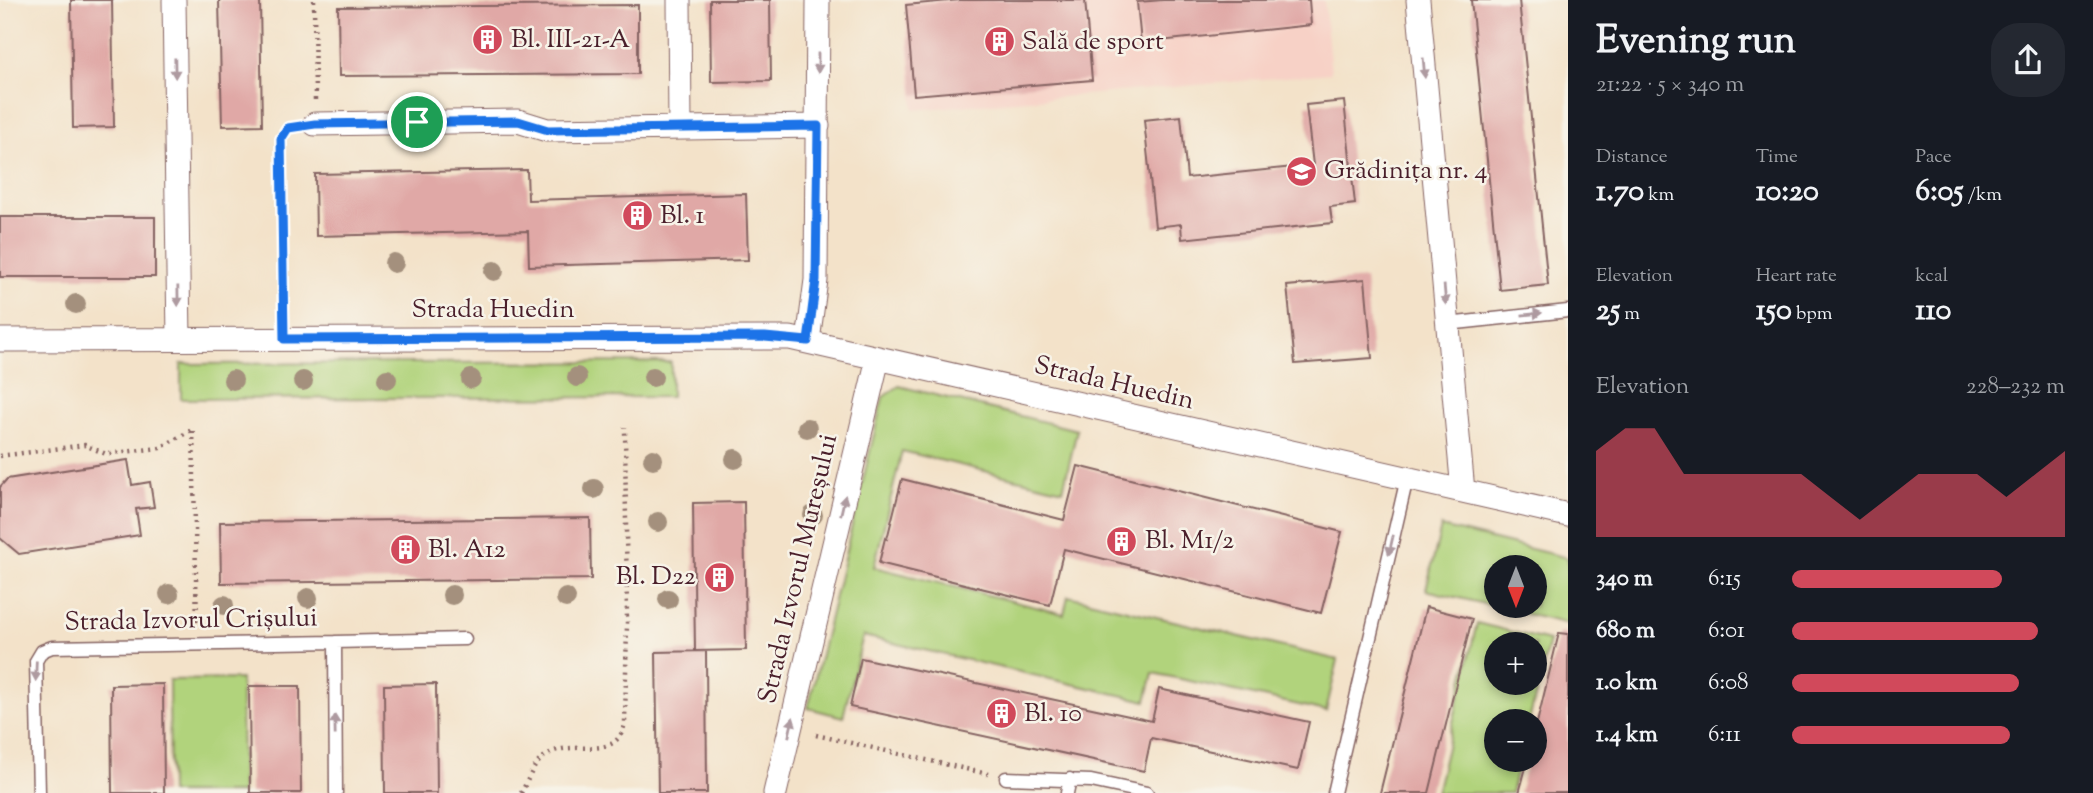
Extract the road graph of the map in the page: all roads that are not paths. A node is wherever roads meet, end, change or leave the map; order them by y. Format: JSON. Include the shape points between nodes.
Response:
{"nodes":[{"id":1,"x":174,"y":0,"type":"edge"},
{"id":2,"x":679,"y":0,"type":"edge"},
{"id":3,"x":818,"y":0,"type":"edge"},
{"id":4,"x":1418,"y":0,"type":"edge"},
{"id":5,"x":315,"y":124,"type":"road end"},
{"id":6,"x":818,"y":126,"type":"junction"},
{"id":7,"x":680,"y":128,"type":"junction"},
{"id":8,"x":1568,"y":310,"type":"edge"},
{"id":9,"x":1447,"y":324,"type":"junction"},
{"id":10,"x":0,"y":340,"type":"edge"},
{"id":11,"x":178,"y":340,"type":"junction"},
{"id":12,"x":808,"y":341,"type":"junction"},
{"id":13,"x":878,"y":358,"type":"junction"},
{"id":14,"x":1407,"y":478,"type":"junction"},
{"id":15,"x":1463,"y":491,"type":"junction"},
{"id":16,"x":1568,"y":515,"type":"edge"},
{"id":17,"x":465,"y":639,"type":"dead end"},
{"id":18,"x":335,"y":642,"type":"junction"},
{"id":19,"x":1006,"y":778,"type":"road end"},
{"id":20,"x":1070,"y":779,"type":"junction"},
{"id":21,"x":38,"y":793,"type":"edge"},
{"id":22,"x":336,"y":793,"type":"edge"},
{"id":23,"x":775,"y":793,"type":"edge"},
{"id":24,"x":1067,"y":793,"type":"edge"},
{"id":25,"x":1147,"y":793,"type":"edge"},
{"id":26,"x":1334,"y":793,"type":"edge"}],
"edges":[{"from":1,"to":11,"type":"street","one_way":true},
{"from":2,"to":7,"type":"street"},
{"from":3,"to":6,"type":"street","one_way":true},
{"from":4,"to":9,"type":"street","one_way":true},
{"from":5,"to":7,"type":"street","via":[[518,121],[548,130]]},
{"from":6,"to":7,"type":"street"},
{"from":6,"to":12,"type":"street","via":[[816,280]]},
{"from":9,"to":8,"type":"lane","one_way":true},
{"from":9,"to":15,"type":"street"},
{"from":10,"to":11,"type":"street","name":"Strada Huedin"},
{"from":11,"to":12,"type":"street","name":"Strada Huedin","via":[[765,337]]},
{"from":12,"to":13,"type":"street","name":"Strada Huedin"},
{"from":13,"to":14,"type":"street","name":"Strada Huedin"},
{"from":23,"to":13,"type":"street","name":"Strada Izvorul Mureșului","one_way":true},
{"from":14,"to":15,"type":"street","name":"Strada Huedin"},
{"from":14,"to":26,"type":"lane","one_way":true},
{"from":15,"to":16,"type":"street","name":"Strada Huedin"},
{"from":17,"to":18,"type":"lane"},
{"from":18,"to":21,"type":"lane","name":"Strada Izvorul Crișului","one_way":true,"via":[[52,646],[42,651],[36,661]]},
{"from":22,"to":18,"type":"lane","name":"Strada Izvorul Crișului","one_way":true},
{"from":19,"to":20,"type":"lane"},
{"from":20,"to":24,"type":"lane"},
{"from":20,"to":25,"type":"lane"}]}
